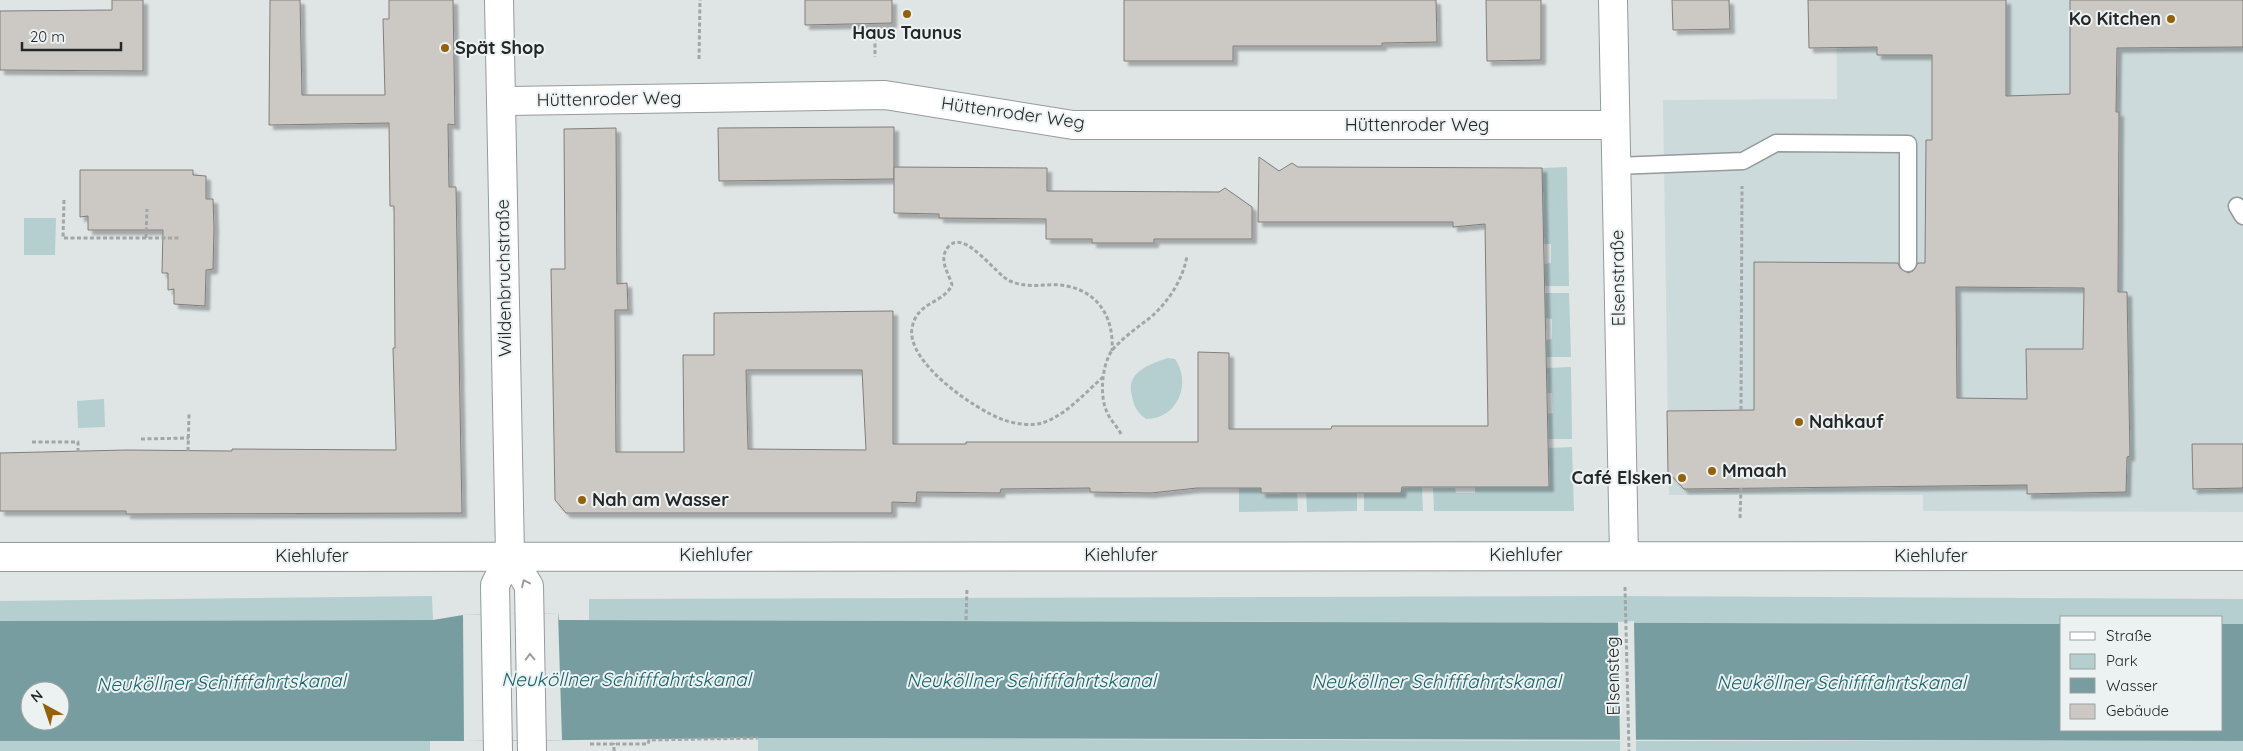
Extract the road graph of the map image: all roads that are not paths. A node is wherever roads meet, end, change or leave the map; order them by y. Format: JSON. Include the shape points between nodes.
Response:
{"nodes":[{"id":1,"x":500,"y":0,"type":"edge"},
{"id":2,"x":1613,"y":0,"type":"edge"},
{"id":3,"x":501,"y":101,"type":"junction"},
{"id":4,"x":1615,"y":125,"type":"junction"},
{"id":5,"x":1616,"y":166,"type":"junction"},
{"id":6,"x":1908,"y":263,"type":"dead end"},
{"id":7,"x":510,"y":555,"type":"junction"},
{"id":8,"x":1624,"y":556,"type":"junction"},
{"id":9,"x":2243,"y":556,"type":"edge"},
{"id":10,"x":0,"y":557,"type":"edge"},
{"id":11,"x":498,"y":746,"type":"edge"},
{"id":12,"x":532,"y":746,"type":"edge"}],
"edges":[{"from":1,"to":3,"type":"street","name":"Wildenbruchstraße"},
{"from":2,"to":4,"type":"street","name":"Elsenstraße"},
{"from":3,"to":4,"type":"street","name":"Hüttenroder Weg","via":[[885,95],[1073,125]]},
{"from":3,"to":7,"type":"street","name":"Wildenbruchstraße"},
{"from":4,"to":5,"type":"street","name":"Elsenstraße"},
{"from":5,"to":6,"type":"lane","via":[[1743,161],[1776,143],[1908,144]]},
{"from":5,"to":8,"type":"street","name":"Elsenstraße"},
{"from":7,"to":8,"type":"street","name":"Kiehlufer"},
{"from":7,"to":10,"type":"street","name":"Kiehlufer"},
{"from":7,"to":11,"type":"street","name":"Wildenbruchstraße","via":[[495,585]]},
{"from":12,"to":7,"type":"street","one_way":true,"via":[[529,586]]},
{"from":8,"to":9,"type":"street","name":"Kiehlufer"}]}
